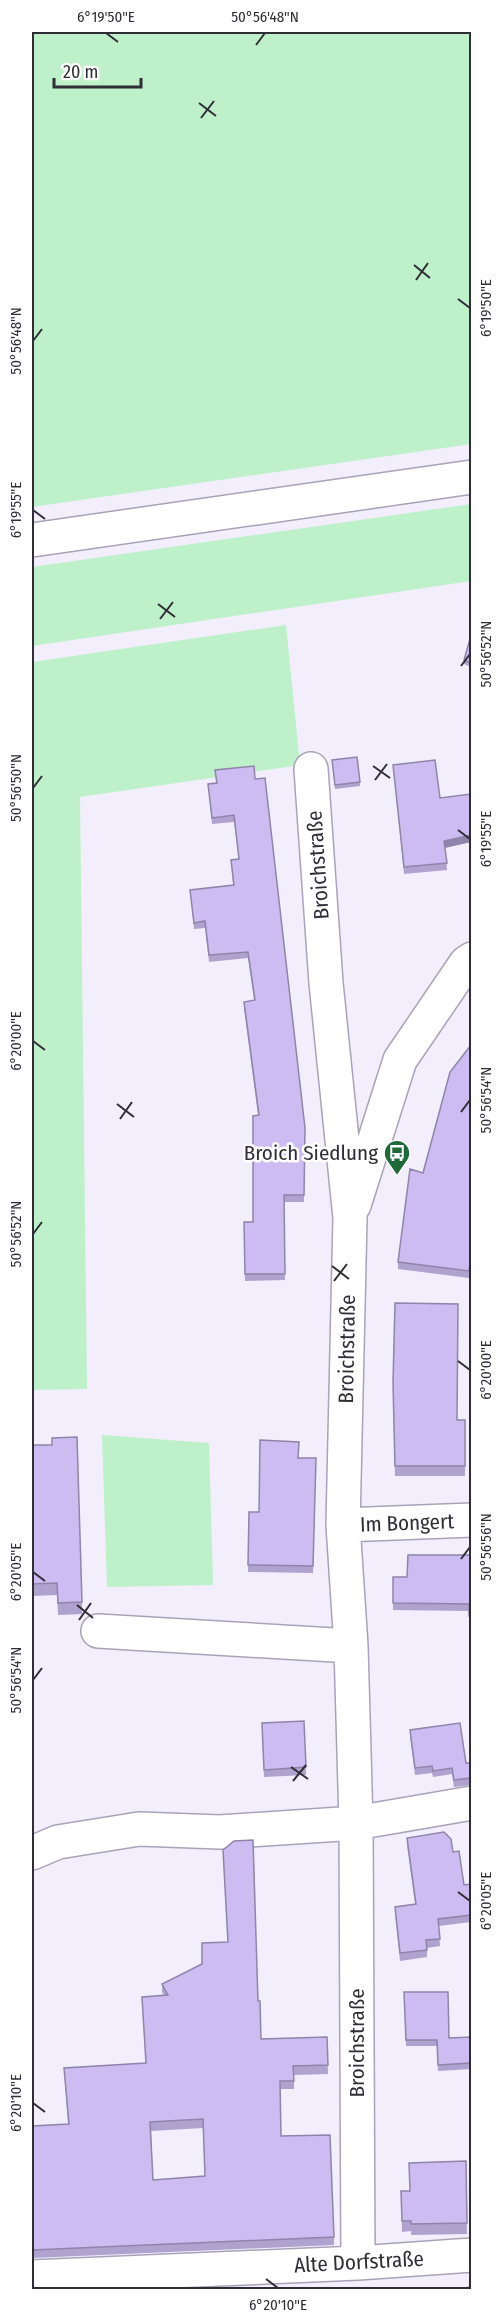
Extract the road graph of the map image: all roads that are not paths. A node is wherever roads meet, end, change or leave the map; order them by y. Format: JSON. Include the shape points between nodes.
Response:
{"nodes":[{"id":1,"x":471,"y":477,"type":"edge"},
{"id":2,"x":32,"y":540,"type":"edge"},
{"id":3,"x":311,"y":769,"type":"dead end"},
{"id":4,"x":471,"y":959,"type":"edge"},
{"id":5,"x":350,"y":1218,"type":"junction"},
{"id":6,"x":471,"y":1520,"type":"edge"},
{"id":7,"x":343,"y":1526,"type":"junction"},
{"id":8,"x":98,"y":1631,"type":"dead end"},
{"id":9,"x":351,"y":1646,"type":"junction"},
{"id":10,"x":471,"y":1803,"type":"edge"},
{"id":11,"x":356,"y":1823,"type":"junction"},
{"id":12,"x":32,"y":1853,"type":"edge"},
{"id":13,"x":471,"y":2255,"type":"edge"},
{"id":14,"x":358,"y":2263,"type":"junction"},
{"id":15,"x":32,"y":2277,"type":"edge"}],
"edges":[{"from":1,"to":2,"type":"street"},
{"from":3,"to":5,"type":"street","name":"Broichstraße","via":[[326,983]]},
{"from":4,"to":5,"type":"street","via":[[400,1060]]},
{"from":5,"to":7,"type":"street","name":"Broichstraße"},
{"from":6,"to":7,"type":"street","name":"Im Bongert"},
{"from":7,"to":9,"type":"street","name":"Broichstraße"},
{"from":8,"to":9,"type":"street"},
{"from":9,"to":11,"type":"street","name":"Broichstraße"},
{"from":10,"to":11,"type":"street"},
{"from":11,"to":12,"type":"street","via":[[220,1832],[139,1829],[58,1842]]},
{"from":11,"to":14,"type":"street","name":"Broichstraße"},
{"from":13,"to":14,"type":"street","name":"Alte Dorfstraße"},
{"from":14,"to":15,"type":"street","name":"Alte Dorfstraße"}]}
